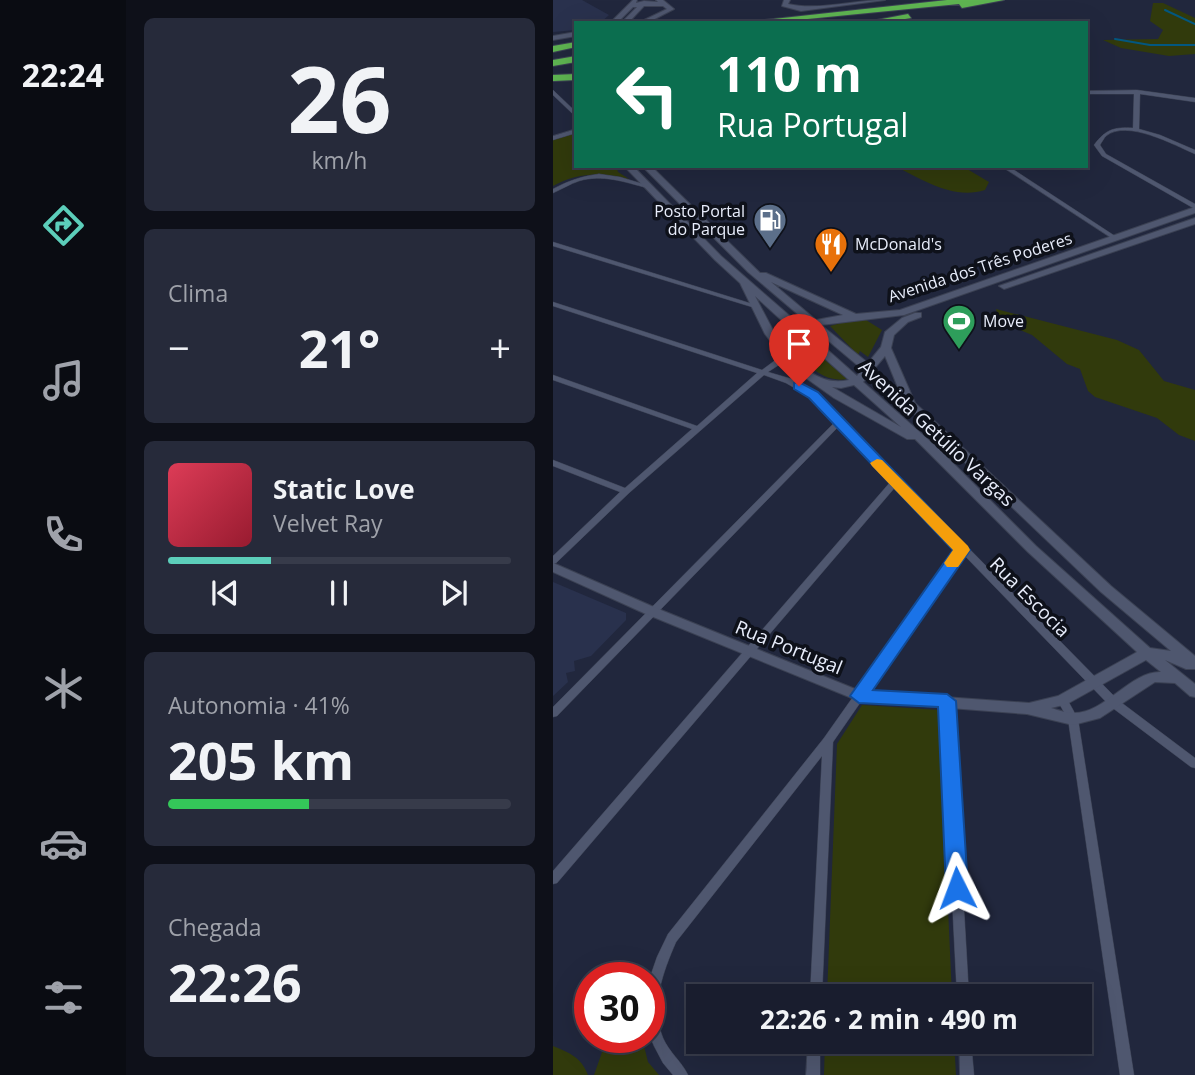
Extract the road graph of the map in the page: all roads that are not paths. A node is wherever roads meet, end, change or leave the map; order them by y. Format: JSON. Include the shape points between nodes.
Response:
{"nodes":[{"id":1,"x":882,"y":0,"type":"edge"},
{"id":2,"x":973,"y":0,"type":"edge"},
{"id":3,"x":1000,"y":0,"type":"edge"},
{"id":4,"x":645,"y":1,"type":"edge"},
{"id":5,"x":661,"y":2,"type":"edge"},
{"id":6,"x":839,"y":2,"type":"edge"},
{"id":7,"x":985,"y":2,"type":"junction"},
{"id":8,"x":633,"y":3,"type":"edge"},
{"id":9,"x":787,"y":4,"type":"edge"},
{"id":10,"x":659,"y":16,"type":"junction"},
{"id":11,"x":615,"y":21,"type":"edge"},
{"id":12,"x":626,"y":21,"type":"edge"},
{"id":13,"x":646,"y":21,"type":"edge"},
{"id":14,"x":655,"y":21,"type":"edge"},
{"id":15,"x":760,"y":21,"type":"edge"},
{"id":16,"x":830,"y":21,"type":"edge"},
{"id":17,"x":856,"y":21,"type":"edge"},
{"id":18,"x":876,"y":21,"type":"edge"},
{"id":19,"x":574,"y":33,"type":"edge"},
{"id":20,"x":553,"y":37,"type":"edge"},
{"id":21,"x":574,"y":44,"type":"edge"},
{"id":22,"x":553,"y":49,"type":"edge"},
{"id":23,"x":574,"y":59,"type":"edge"},
{"id":24,"x":553,"y":63,"type":"edge"},
{"id":25,"x":574,"y":65,"type":"edge"},
{"id":26,"x":553,"y":68,"type":"edge"},
{"id":27,"x":574,"y":77,"type":"edge"},
{"id":28,"x":553,"y":78,"type":"edge"},
{"id":29,"x":1088,"y":92,"type":"edge"},
{"id":30,"x":1137,"y":92,"type":"junction"},
{"id":31,"x":555,"y":95,"type":"edge"},
{"id":32,"x":1195,"y":100,"type":"edge"},
{"id":33,"x":574,"y":113,"type":"edge"},
{"id":34,"x":1136,"y":131,"type":"junction"},
{"id":35,"x":574,"y":132,"type":"edge"},
{"id":36,"x":553,"y":138,"type":"edge"},
{"id":37,"x":1088,"y":141,"type":"edge"},
{"id":38,"x":1097,"y":142,"type":"junction"},
{"id":39,"x":1195,"y":152,"type":"edge"},
{"id":40,"x":630,"y":168,"type":"edge"},
{"id":41,"x":648,"y":168,"type":"edge"},
{"id":42,"x":1007,"y":168,"type":"edge"},
{"id":43,"x":647,"y":186,"type":"junction"},
{"id":44,"x":553,"y":191,"type":"edge"},
{"id":45,"x":1195,"y":209,"type":"edge"},
{"id":46,"x":1195,"y":221,"type":"edge"},
{"id":47,"x":1115,"y":238,"type":"junction"},
{"id":48,"x":553,"y":244,"type":"edge"},
{"id":49,"x":751,"y":270,"type":"junction"},
{"id":50,"x":742,"y":280,"type":"junction"},
{"id":51,"x":553,"y":304,"type":"edge"},
{"id":52,"x":754,"y":306,"type":"junction"},
{"id":53,"x":859,"y":317,"type":"junction"},
{"id":54,"x":816,"y":325,"type":"junction"},
{"id":55,"x":799,"y":328,"type":"junction"},
{"id":56,"x":889,"y":334,"type":"junction"},
{"id":57,"x":775,"y":342,"type":"junction"},
{"id":58,"x":885,"y":348,"type":"junction"},
{"id":59,"x":788,"y":355,"type":"junction"},
{"id":60,"x":868,"y":369,"type":"junction"},
{"id":61,"x":762,"y":373,"type":"junction"},
{"id":62,"x":553,"y":377,"type":"edge"},
{"id":63,"x":858,"y":381,"type":"junction"},
{"id":64,"x":819,"y":383,"type":"junction"},
{"id":65,"x":912,"y":406,"type":"junction"},
{"id":66,"x":838,"y":423,"type":"junction"},
{"id":67,"x":699,"y":429,"type":"junction"},
{"id":68,"x":936,"y":452,"type":"junction"},
{"id":69,"x":553,"y":463,"type":"edge"},
{"id":70,"x":895,"y":482,"type":"junction"},
{"id":71,"x":626,"y":491,"type":"junction"},
{"id":72,"x":962,"y":550,"type":"junction"},
{"id":73,"x":553,"y":564,"type":"edge"},
{"id":74,"x":651,"y":611,"type":"junction"},
{"id":75,"x":749,"y":652,"type":"junction"},
{"id":76,"x":1147,"y":653,"type":"junction"},
{"id":77,"x":1195,"y":664,"type":"edge"},
{"id":78,"x":1195,"y":670,"type":"edge"},
{"id":79,"x":1178,"y":678,"type":"junction"},
{"id":80,"x":1094,"y":684,"type":"junction"},
{"id":81,"x":1195,"y":692,"type":"edge"},
{"id":82,"x":859,"y":696,"type":"junction"},
{"id":83,"x":1062,"y":700,"type":"junction"},
{"id":84,"x":947,"y":701,"type":"junction"},
{"id":85,"x":1114,"y":703,"type":"junction"},
{"id":86,"x":1027,"y":708,"type":"junction"},
{"id":87,"x":553,"y":713,"type":"edge"},
{"id":88,"x":1073,"y":719,"type":"junction"},
{"id":89,"x":828,"y":741,"type":"junction"},
{"id":90,"x":1195,"y":765,"type":"edge"},
{"id":91,"x":553,"y":879,"type":"edge"},
{"id":92,"x":817,"y":984,"type":"edge"},
{"id":93,"x":962,"y":984,"type":"edge"},
{"id":94,"x":814,"y":1054,"type":"edge"},
{"id":95,"x":966,"y":1054,"type":"edge"},
{"id":96,"x":681,"y":1075,"type":"edge"},
{"id":97,"x":813,"y":1075,"type":"edge"},
{"id":98,"x":967,"y":1075,"type":"edge"},
{"id":99,"x":1127,"y":1075,"type":"edge"}],
"edges":[{"from":1,"to":6,"type":"main road"},
{"from":2,"to":15,"type":"highway"},
{"from":2,"to":16,"type":"highway"},
{"from":3,"to":7,"type":"highway"},
{"from":4,"to":5,"type":"main road"},
{"from":4,"to":8,"type":"main road"},
{"from":4,"to":12,"type":"main road"},
{"from":5,"to":10,"type":"main road","via":[[671,9]]},
{"from":6,"to":9,"type":"main road"},
{"from":7,"to":17,"type":"highway"},
{"from":7,"to":18,"type":"highway"},
{"from":8,"to":11,"type":"main road"},
{"from":10,"to":13,"type":"main road"},
{"from":10,"to":14,"type":"main road"},
{"from":19,"to":20,"type":"main road"},
{"from":21,"to":22,"type":"highway"},
{"from":23,"to":24,"type":"highway"},
{"from":25,"to":26,"type":"highway"},
{"from":27,"to":28,"type":"highway"},
{"from":29,"to":30,"type":"street"},
{"from":30,"to":32,"type":"street"},
{"from":30,"to":34,"type":"street"},
{"from":31,"to":33,"type":"street"},
{"from":34,"to":38,"type":"street","via":[[1108,134]]},
{"from":34,"to":39,"type":"street","via":[[1165,137]]},
{"from":35,"to":36,"type":"street"},
{"from":37,"to":38,"type":"street"},
{"from":38,"to":45,"type":"street","via":[[1104,155]]},
{"from":40,"to":43,"type":"main road","name":"Avenida Getúlio Vargas"},
{"from":41,"to":49,"type":"main road","name":"Avenida Getúlio Vargas"},
{"from":42,"to":47,"type":"street"},
{"from":43,"to":44,"type":"street","via":[[597,174]]},
{"from":43,"to":50,"type":"main road","name":"Avenida Getúlio Vargas"},
{"from":45,"to":47,"type":"main road","name":"Avenida dos Três Poderes"},
{"from":46,"to":56,"type":"main road","name":"Avenida dos Três Poderes","via":[[905,320]]},
{"from":47,"to":53,"type":"main road","name":"Avenida dos Três Poderes","via":[[901,313]]},
{"from":48,"to":52,"type":"street"},
{"from":49,"to":53,"type":"main road"},
{"from":49,"to":54,"type":"main road","name":"Avenida Getúlio Vargas"},
{"from":50,"to":52,"type":"main road"},
{"from":50,"to":55,"type":"main road","name":"Avenida Getúlio Vargas"},
{"from":51,"to":61,"type":"street","name":"Rua Escocia"},
{"from":52,"to":57,"type":"main road"},
{"from":53,"to":54,"type":"main road","name":"Avenida dos Três Poderes"},
{"from":53,"to":56,"type":"main road","via":[[883,324]]},
{"from":54,"to":55,"type":"main road","name":"Avenida dos Três Poderes"},
{"from":54,"to":60,"type":"main road","name":"Avenida Getúlio Vargas"},
{"from":55,"to":57,"type":"main road","name":"Avenida dos Três Poderes","via":[[785,332]]},
{"from":55,"to":63,"type":"main road","name":"Avenida Getúlio Vargas"},
{"from":56,"to":58,"type":"main road","name":"Avenida dos Três Poderes"},
{"from":57,"to":59,"type":"main road"},
{"from":58,"to":60,"type":"main road","name":"Avenida dos Três Poderes"},
{"from":58,"to":65,"type":"main road"},
{"from":59,"to":61,"type":"street"},
{"from":59,"to":64,"type":"main road"},
{"from":60,"to":63,"type":"main road","name":"Avenida dos Três Poderes"},
{"from":60,"to":65,"type":"main road","name":"Avenida Getúlio Vargas"},
{"from":61,"to":66,"type":"street","name":"Rua Escocia","via":[[806,390]]},
{"from":61,"to":67,"type":"street"},
{"from":62,"to":67,"type":"street"},
{"from":63,"to":64,"type":"main road","via":[[841,386]]},
{"from":63,"to":68,"type":"main road","name":"Avenida Getúlio Vargas"},
{"from":64,"to":68,"type":"main road"},
{"from":65,"to":77,"type":"main road","name":"Avenida Getúlio Vargas","via":[[1106,589]]},
{"from":66,"to":70,"type":"street","name":"Rua Escocia"},
{"from":66,"to":74,"type":"street"},
{"from":67,"to":71,"type":"street"},
{"from":68,"to":76,"type":"main road","name":"Avenida Getúlio Vargas","via":[[1032,549]]},
{"from":69,"to":71,"type":"street"},
{"from":70,"to":72,"type":"street","name":"Rua Escocia"},
{"from":70,"to":75,"type":"street"},
{"from":71,"to":73,"type":"street"},
{"from":72,"to":80,"type":"street","name":"Rua Escocia"},
{"from":72,"to":82,"type":"street"},
{"from":73,"to":74,"type":"main road","name":"Rua Portugal"},
{"from":74,"to":75,"type":"main road","name":"Rua Portugal"},
{"from":74,"to":87,"type":"street"},
{"from":75,"to":82,"type":"main road","name":"Rua Portugal"},
{"from":75,"to":91,"type":"street"},
{"from":76,"to":78,"type":"main road","via":[[1175,658]]},
{"from":76,"to":79,"type":"main road","name":"Avenida Getúlio Vargas"},
{"from":76,"to":80,"type":"main road"},
{"from":79,"to":81,"type":"main road","name":"Avenida Getúlio Vargas"},
{"from":79,"to":85,"type":"main road","via":[[1153,677]]},
{"from":80,"to":83,"type":"main road"},
{"from":80,"to":85,"type":"street","name":"Rua Escocia"},
{"from":82,"to":84,"type":"main road","name":"Rua Portugal"},
{"from":82,"to":89,"type":"street"},
{"from":83,"to":86,"type":"main road"},
{"from":83,"to":88,"type":"street"},
{"from":84,"to":86,"type":"main road","name":"Rua Portugal"},
{"from":84,"to":93,"type":"street"},
{"from":85,"to":88,"type":"main road"},
{"from":85,"to":90,"type":"street","name":"Rua Escocia"},
{"from":86,"to":88,"type":"main road","name":"Rua Portugal"},
{"from":88,"to":99,"type":"street"},
{"from":89,"to":92,"type":"street"},
{"from":89,"to":96,"type":"street","via":[[673,939],[661,961],[650,1018],[657,1041]]},
{"from":94,"to":97,"type":"street"},
{"from":95,"to":98,"type":"street"}]}
